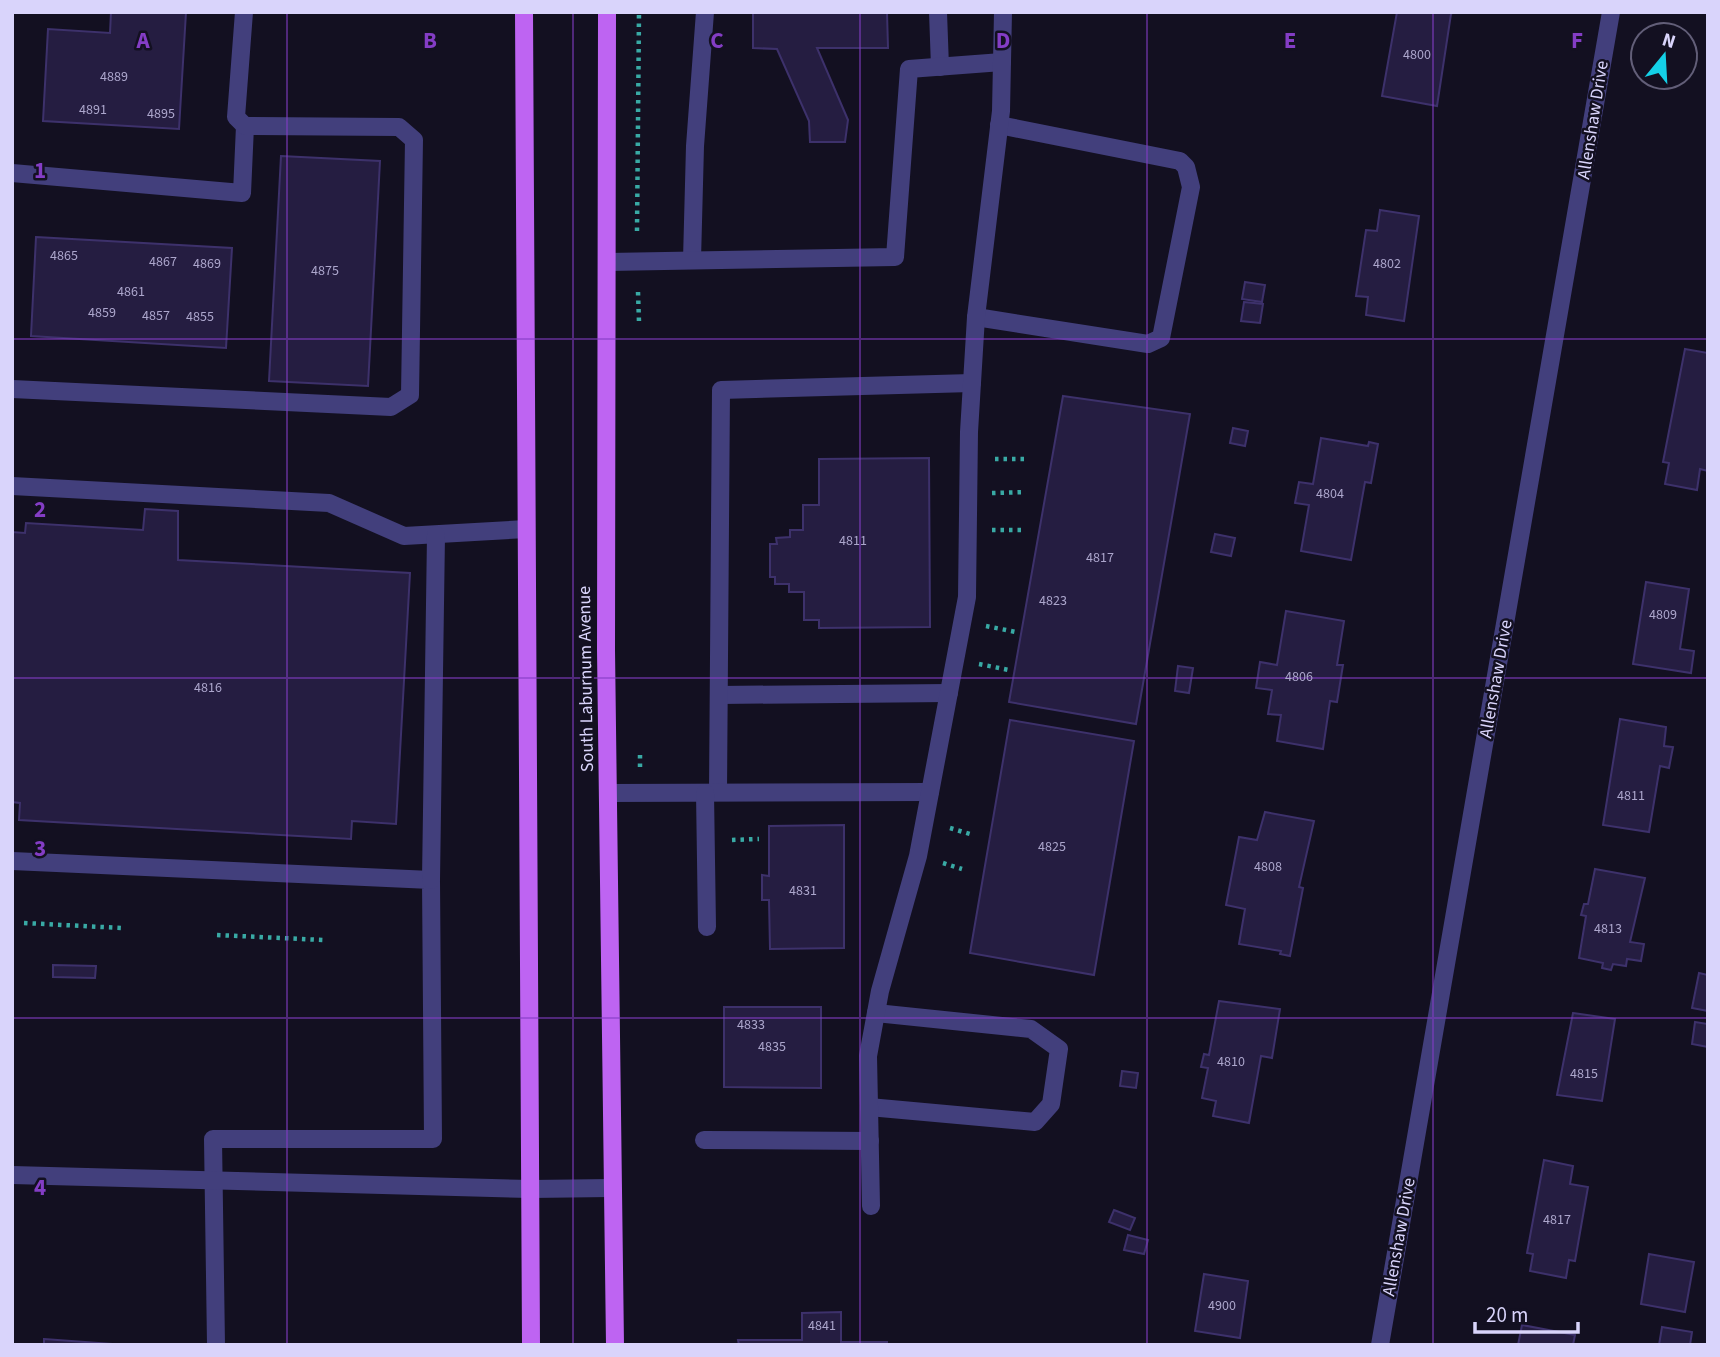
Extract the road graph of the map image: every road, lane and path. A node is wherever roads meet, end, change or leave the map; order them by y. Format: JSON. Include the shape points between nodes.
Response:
{"nodes":[{"id":1,"x":244,"y":12,"type":"edge"},
{"id":2,"x":524,"y":12,"type":"edge"},
{"id":3,"x":607,"y":12,"type":"edge"},
{"id":4,"x":639,"y":12,"type":"edge"},
{"id":5,"x":705,"y":12,"type":"edge"},
{"id":6,"x":937,"y":12,"type":"edge"},
{"id":7,"x":1003,"y":12,"type":"edge"},
{"id":8,"x":1611,"y":12,"type":"edge"},
{"id":9,"x":1002,"y":62,"type":"junction"},
{"id":10,"x":940,"y":67,"type":"junction"},
{"id":11,"x":999,"y":125,"type":"junction"},
{"id":12,"x":244,"y":126,"type":"junction"},
{"id":13,"x":12,"y":173,"type":"edge"},
{"id":14,"x":637,"y":230,"type":"dead end"},
{"id":15,"x":692,"y":260,"type":"junction"},
{"id":16,"x":608,"y":262,"type":"junction"},
{"id":17,"x":638,"y":292,"type":"dead end"},
{"id":18,"x":976,"y":317,"type":"junction"},
{"id":19,"x":639,"y":322,"type":"dead end"},
{"id":20,"x":972,"y":383,"type":"junction"},
{"id":21,"x":12,"y":389,"type":"edge"},
{"id":22,"x":12,"y":486,"type":"edge"},
{"id":23,"x":526,"y":529,"type":"junction"},
{"id":24,"x":968,"y":530,"type":"junction"},
{"id":25,"x":1026,"y":530,"type":"dead end"},
{"id":26,"x":436,"y":535,"type":"junction"},
{"id":27,"x":949,"y":693,"type":"junction"},
{"id":28,"x":719,"y":695,"type":"junction"},
{"id":29,"x":712,"y":792,"type":"junction"},
{"id":30,"x":930,"y":792,"type":"junction"},
{"id":31,"x":608,"y":793,"type":"junction"},
{"id":32,"x":12,"y":861,"type":"edge"},
{"id":33,"x":431,"y":880,"type":"junction"},
{"id":34,"x":24,"y":923,"type":"dead end"},
{"id":35,"x":707,"y":927,"type":"dead end"},
{"id":36,"x":122,"y":928,"type":"dead end"},
{"id":37,"x":217,"y":935,"type":"dead end"},
{"id":38,"x":323,"y":940,"type":"dead end"},
{"id":39,"x":876,"y":1013,"type":"junction"},
{"id":40,"x":869,"y":1107,"type":"junction"},
{"id":41,"x":704,"y":1140,"type":"dead end"},
{"id":42,"x":870,"y":1141,"type":"junction"},
{"id":43,"x":12,"y":1175,"type":"edge"},
{"id":44,"x":215,"y":1180,"type":"junction"},
{"id":45,"x":611,"y":1188,"type":"junction"},
{"id":46,"x":530,"y":1189,"type":"junction"},
{"id":47,"x":871,"y":1206,"type":"dead end"},
{"id":48,"x":215,"y":1345,"type":"edge"},
{"id":49,"x":531,"y":1345,"type":"edge"},
{"id":50,"x":615,"y":1345,"type":"edge"},
{"id":51,"x":1380,"y":1345,"type":"edge"}],
"edges":[{"from":1,"to":12,"type":"street","via":[[236,117]]},
{"from":2,"to":23,"type":"main road"},
{"from":3,"to":16,"type":"main road","name":"South Laburnum Avenue"},
{"from":4,"to":14,"type":"path"},
{"from":5,"to":15,"type":"street"},
{"from":6,"to":10,"type":"street"},
{"from":7,"to":9,"type":"street"},
{"from":8,"to":51,"type":"street","name":"Allenshaw Drive"},
{"from":9,"to":10,"type":"street"},
{"from":9,"to":11,"type":"street"},
{"from":10,"to":15,"type":"street","via":[[909,68],[895,257]]},
{"from":11,"to":18,"type":"street"},
{"from":11,"to":18,"type":"street","via":[[1180,161],[1191,187],[1161,338],[1148,344]]},
{"from":12,"to":13,"type":"street","via":[[242,192]]},
{"from":12,"to":21,"type":"street","via":[[399,127],[414,139],[410,395],[391,407]]},
{"from":15,"to":16,"type":"street"},
{"from":16,"to":31,"type":"main road","name":"South Laburnum Avenue"},
{"from":17,"to":19,"type":"path"},
{"from":18,"to":20,"type":"street"},
{"from":20,"to":24,"type":"street"},
{"from":20,"to":28,"type":"street","via":[[721,390]]},
{"from":22,"to":26,"type":"street","via":[[329,503],[404,536]]},
{"from":23,"to":26,"type":"street"},
{"from":23,"to":46,"type":"main road"},
{"from":24,"to":25,"type":"path"},
{"from":24,"to":27,"type":"street","via":[[967,597]]},
{"from":26,"to":33,"type":"street"},
{"from":27,"to":28,"type":"street"},
{"from":27,"to":30,"type":"street"},
{"from":28,"to":29,"type":"street"},
{"from":29,"to":30,"type":"street"},
{"from":29,"to":31,"type":"street"},
{"from":29,"to":35,"type":"street"},
{"from":30,"to":39,"type":"street","via":[[918,856]]},
{"from":31,"to":45,"type":"main road","name":"South Laburnum Avenue"},
{"from":32,"to":33,"type":"street"},
{"from":33,"to":44,"type":"street","via":[[433,1139],[213,1139]]},
{"from":34,"to":36,"type":"path"},
{"from":37,"to":38,"type":"path"},
{"from":39,"to":40,"type":"street","via":[[868,1056]]},
{"from":39,"to":40,"type":"street","via":[[1031,1029],[1059,1049],[1051,1104],[1035,1122]]},
{"from":40,"to":42,"type":"street"},
{"from":41,"to":42,"type":"street"},
{"from":42,"to":47,"type":"street"},
{"from":43,"to":44,"type":"street"},
{"from":44,"to":46,"type":"street"},
{"from":44,"to":48,"type":"street"},
{"from":45,"to":46,"type":"street"},
{"from":45,"to":50,"type":"main road","name":"South Laburnum Avenue"},
{"from":46,"to":49,"type":"main road"}]}
